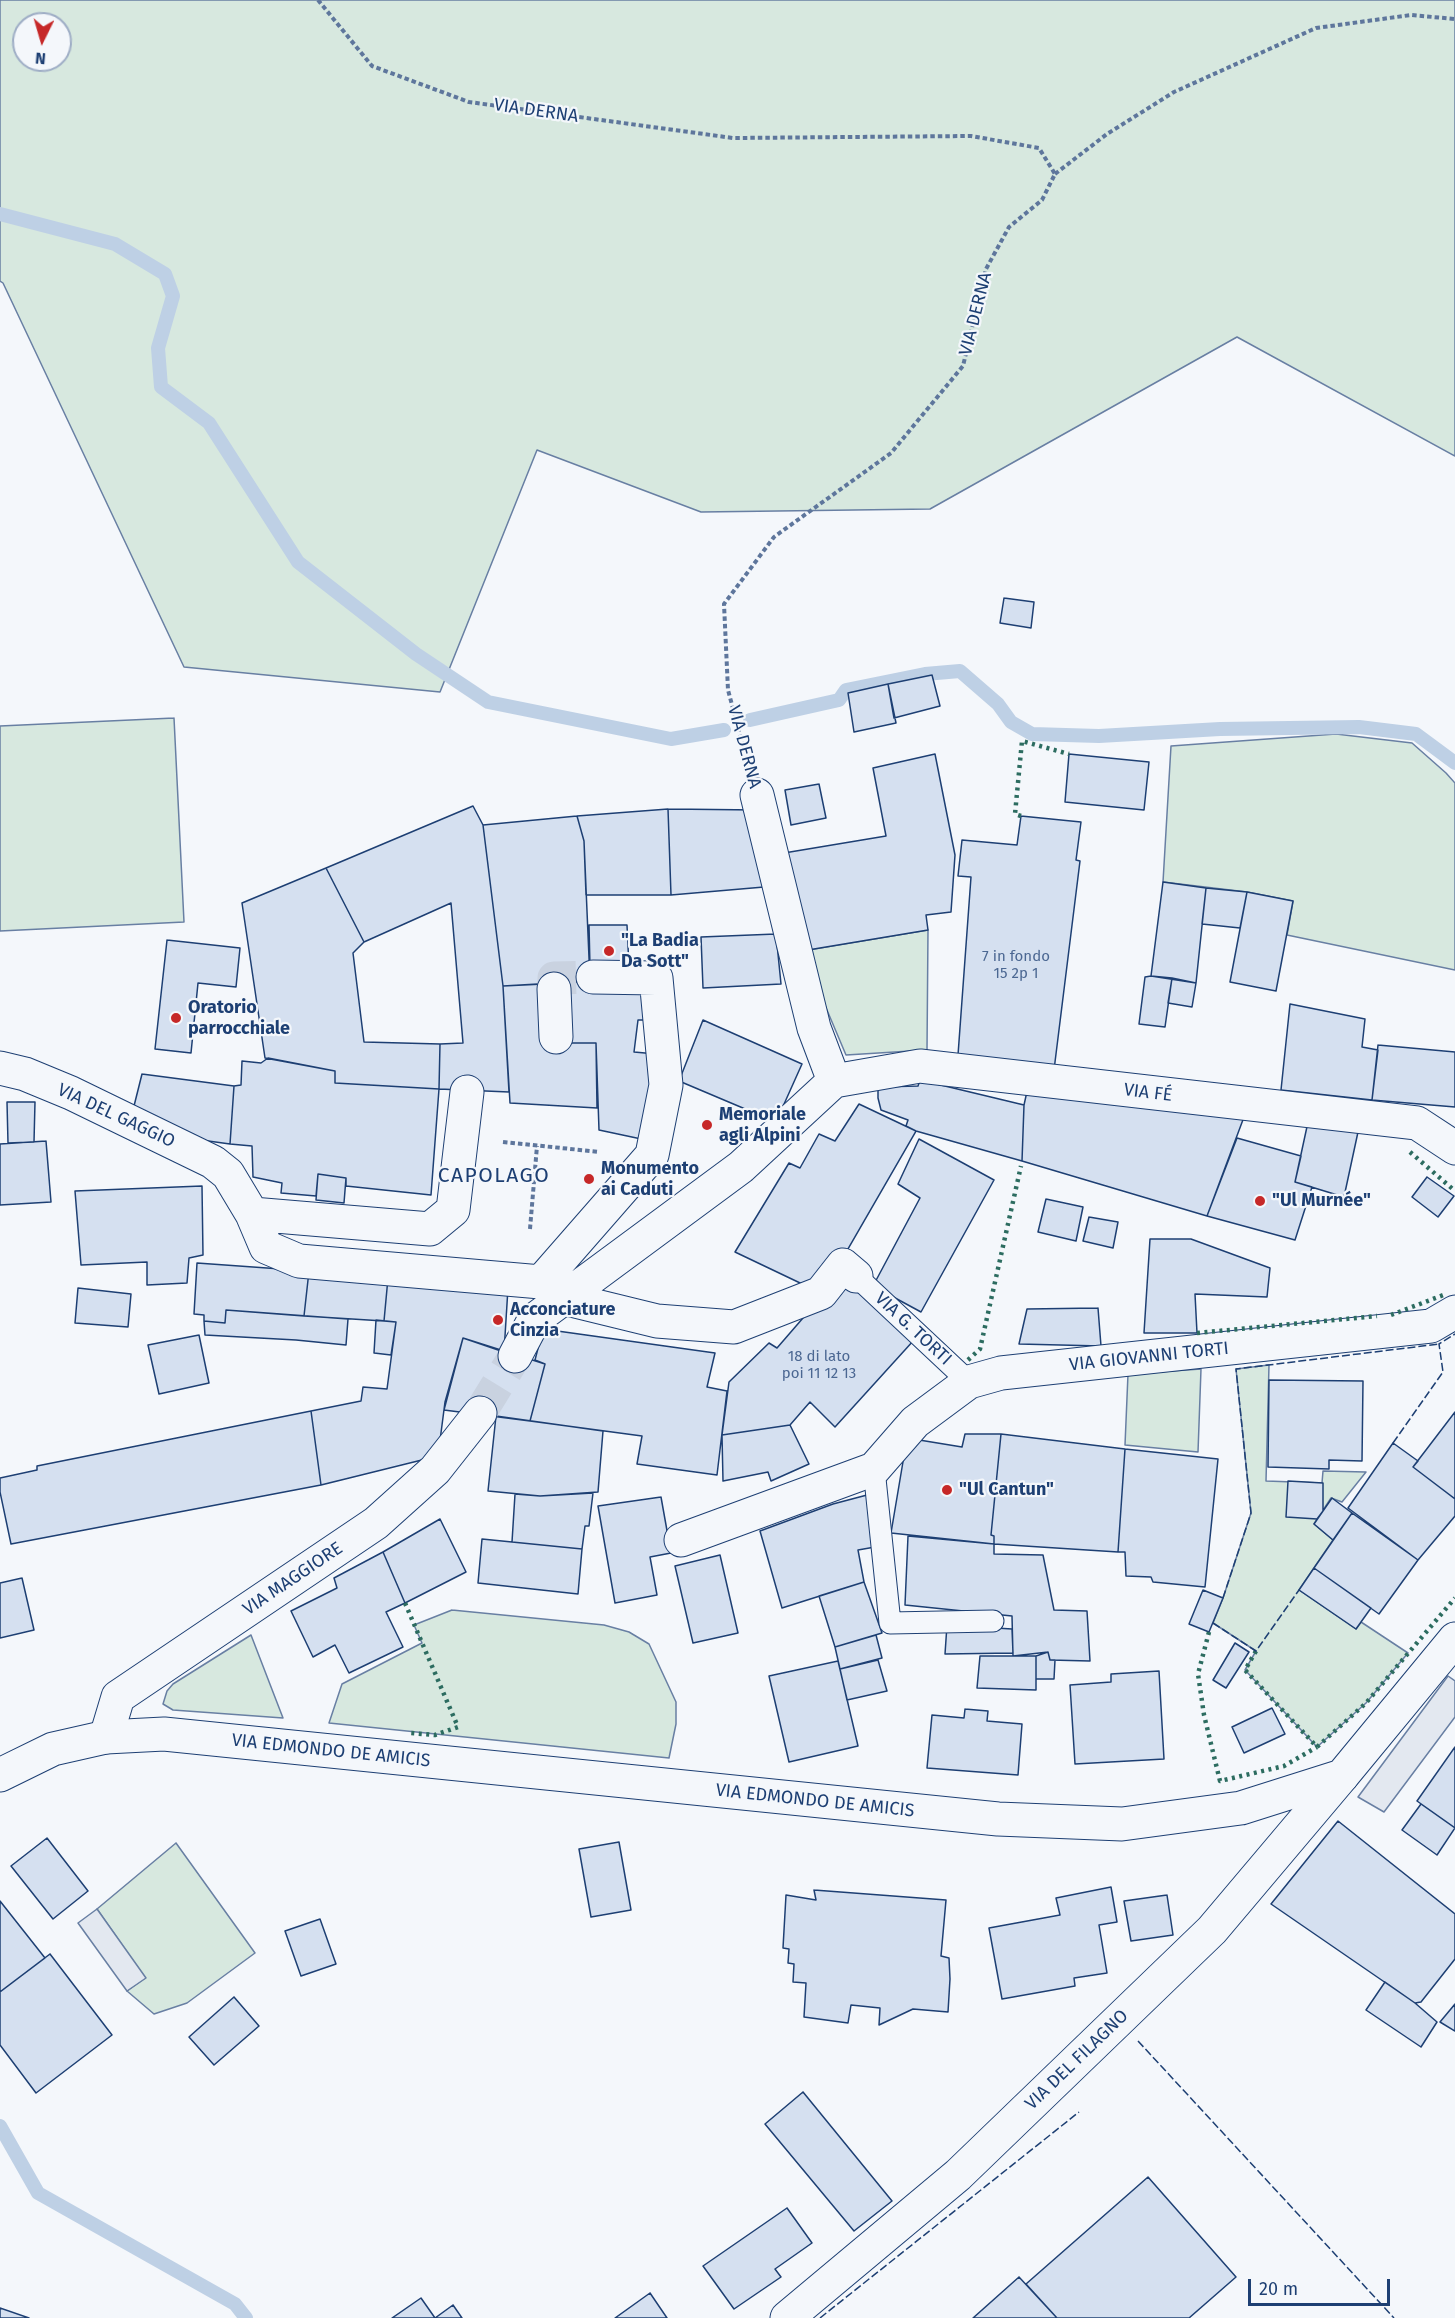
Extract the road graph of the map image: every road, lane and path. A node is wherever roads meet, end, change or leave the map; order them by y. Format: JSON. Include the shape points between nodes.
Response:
{"nodes":[{"id":1,"x":318,"y":0,"type":"edge"},
{"id":2,"x":1455,"y":19,"type":"edge"},
{"id":3,"x":1055,"y":174,"type":"junction"},
{"id":4,"x":757,"y":795,"type":"joint"},
{"id":5,"x":592,"y":977,"type":"tunnel mouth"},
{"id":6,"x":554,"y":989,"type":"dead end"},
{"id":7,"x":556,"y":1037,"type":"dead end"},
{"id":8,"x":0,"y":1068,"type":"edge"},
{"id":9,"x":834,"y":1081,"type":"junction"},
{"id":10,"x":467,"y":1092,"type":"dead end"},
{"id":11,"x":537,"y":1146,"type":"dead end"},
{"id":12,"x":1455,"y":1148,"type":"edge"},
{"id":13,"x":252,"y":1214,"type":"junction"},
{"id":14,"x":856,"y":1276,"type":"joint"},
{"id":15,"x":543,"y":1287,"type":"junction"},
{"id":16,"x":1455,"y":1312,"type":"edge"},
{"id":17,"x":514,"y":1356,"type":"tunnel mouth"},
{"id":18,"x":969,"y":1382,"type":"junction"},
{"id":19,"x":480,"y":1413,"type":"tunnel mouth"},
{"id":20,"x":874,"y":1469,"type":"junction"},
{"id":21,"x":681,"y":1540,"type":"dead end"},
{"id":22,"x":993,"y":1621,"type":"dead end"},
{"id":23,"x":1455,"y":1639,"type":"edge"},
{"id":24,"x":106,"y":1737,"type":"junction"},
{"id":25,"x":0,"y":1775,"type":"edge"},
{"id":26,"x":1342,"y":1776,"type":"junction"},
{"id":27,"x":787,"y":2318,"type":"edge"}],
"edges":[{"from":1,"to":3,"type":"path","name":"VIA DERNA","via":[[372,66],[469,102],[733,138],[971,136],[1039,148]]},
{"from":2,"to":3,"type":"path","via":[[1411,15],[1316,28],[1174,92],[1107,134]]},
{"from":3,"to":4,"type":"path","name":"VIA DERNA","via":[[1042,200],[1009,227],[986,269],[963,366],[891,453],[774,537],[724,604],[728,690]]},
{"from":4,"to":9,"type":"street","name":"VIA DERNA","via":[[811,1016]]},
{"from":5,"to":15,"type":"street","via":[[656,978],[666,1084],[652,1155]]},
{"from":6,"to":7,"type":"street"},
{"from":8,"to":13,"type":"street","name":"VIA DEL GAGGIO","via":[[71,1093],[213,1162],[228,1174]]},
{"from":9,"to":12,"type":"street","name":"VIA FÉ","via":[[920,1066],[1417,1123]]},
{"from":9,"to":15,"type":"street","via":[[741,1167]]},
{"from":10,"to":13,"type":"street","via":[[453,1210],[430,1229]]},
{"from":11,"to":15,"type":"path"},
{"from":13,"to":15,"type":"street","via":[[266,1248],[298,1261]]},
{"from":14,"to":15,"type":"street","via":[[843,1265],[821,1293],[734,1327],[657,1321]]},
{"from":14,"to":18,"type":"lane","name":"VIA G. TORTI"},
{"from":15,"to":17,"type":"street","via":[[534,1320]]},
{"from":16,"to":18,"type":"street","name":"VIA GIOVANNI TORTI","via":[[1431,1326],[1001,1373]]},
{"from":18,"to":20,"type":"street","name":"VIA GIOVANNI TORTI","via":[[915,1422]]},
{"from":19,"to":24,"type":"street","name":"VIA MAGGIORE","via":[[435,1470],[376,1523],[118,1697]]},
{"from":20,"to":21,"type":"street","name":"VIA GIOVANNI TORTI"},
{"from":20,"to":22,"type":"lane","via":[[890,1623]]},
{"from":23,"to":26,"type":"street"},
{"from":24,"to":25,"type":"street","name":"VIA EDMONDO DE AMICIS","via":[[53,1749]]},
{"from":24,"to":26,"type":"street","name":"VIA EDMONDO DE AMICIS","via":[[164,1734],[998,1819],[1122,1824],[1241,1808]]},
{"from":26,"to":27,"type":"street","name":"VIA DEL FILAGNO","via":[[1212,1930],[958,2175]]}]}
